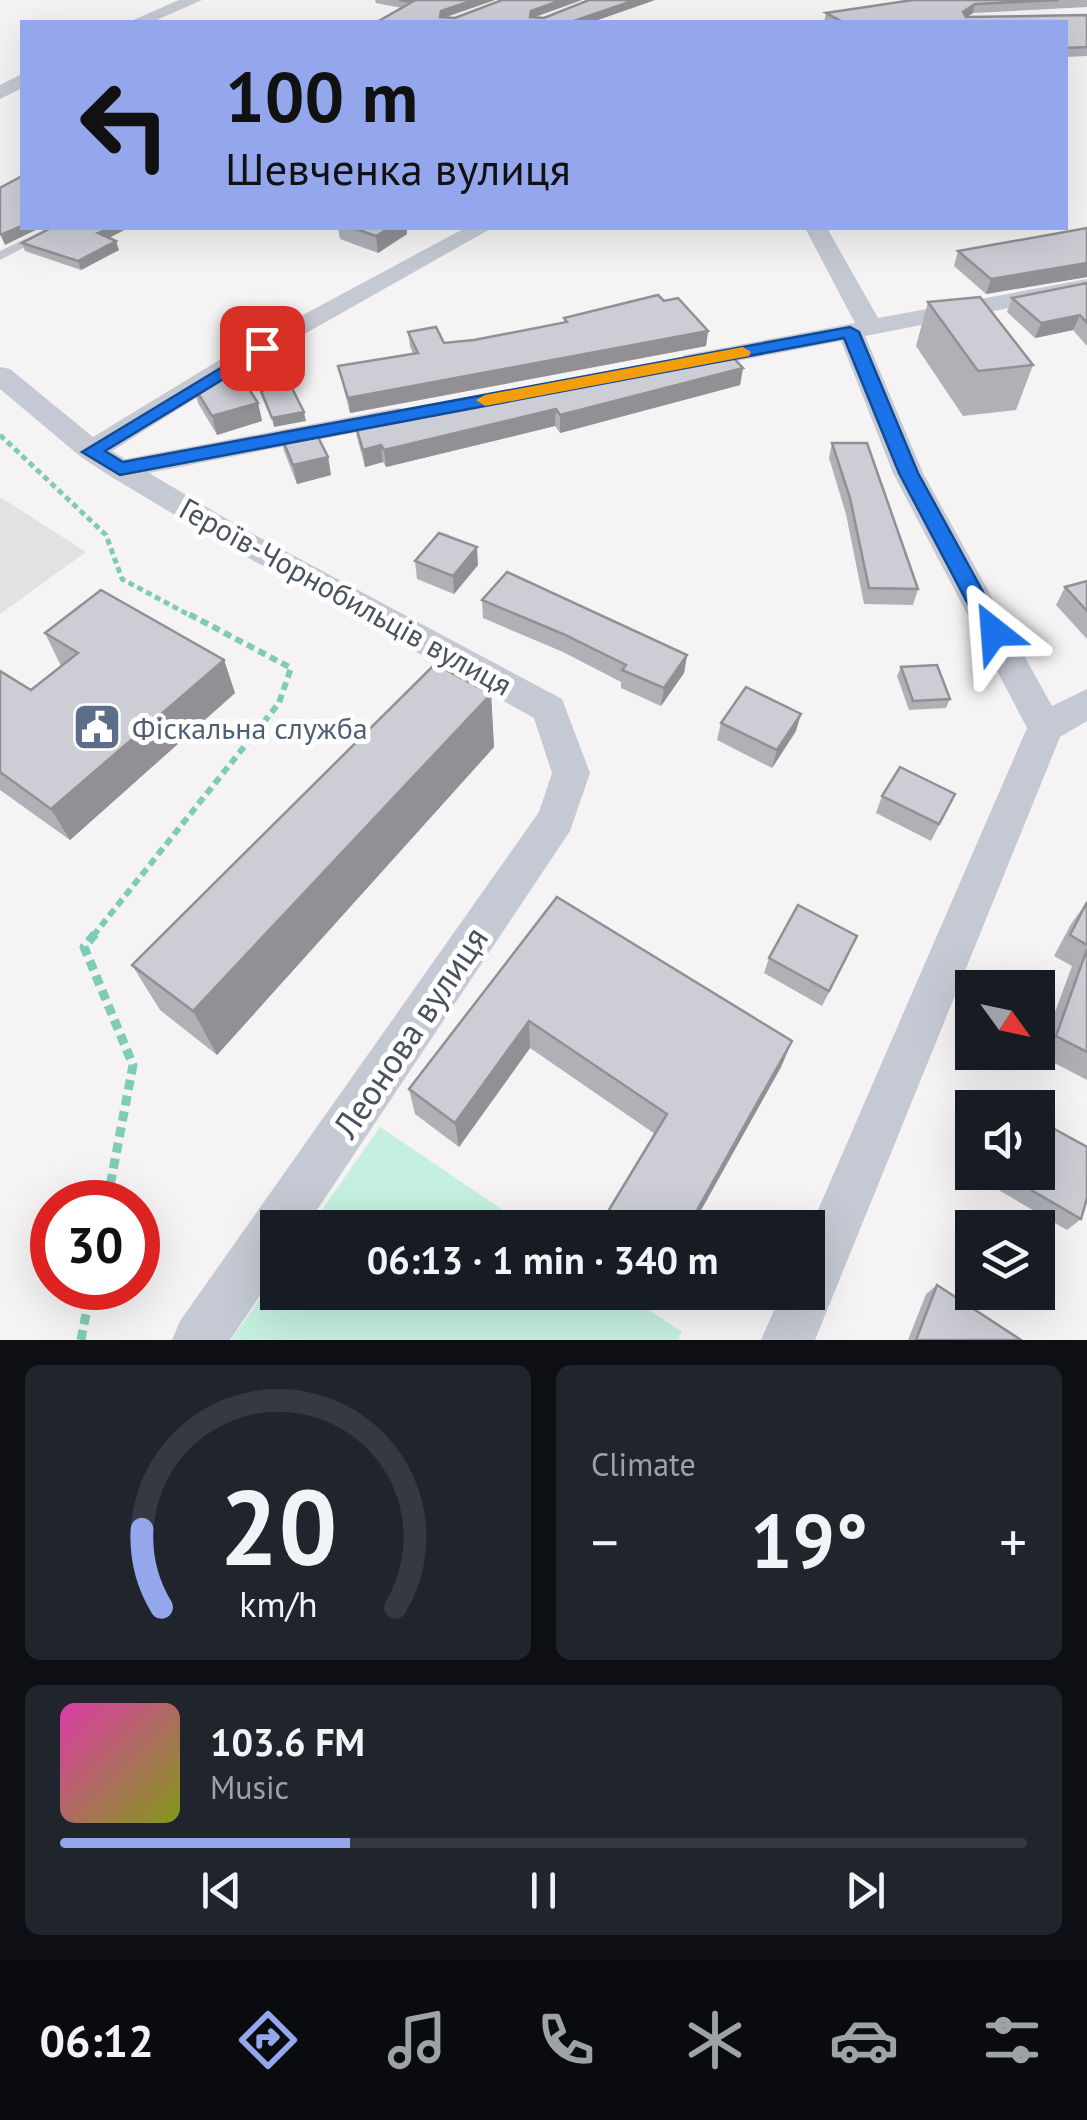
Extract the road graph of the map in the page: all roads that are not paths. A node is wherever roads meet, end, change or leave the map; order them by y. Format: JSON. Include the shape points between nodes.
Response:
{"nodes":[{"id":1,"x":194,"y":0,"type":"edge"},
{"id":2,"x":143,"y":20,"type":"edge"},
{"id":3,"x":52,"y":230,"type":"edge"},
{"id":4,"x":477,"y":230,"type":"edge"},
{"id":5,"x":817,"y":230,"type":"edge"},
{"id":6,"x":0,"y":256,"type":"edge"},
{"id":7,"x":1087,"y":286,"type":"edge"},
{"id":8,"x":861,"y":330,"type":"junction"},
{"id":9,"x":657,"y":368,"type":"edge"},
{"id":10,"x":0,"y":375,"type":"edge"},
{"id":11,"x":425,"y":412,"type":"edge"},
{"id":12,"x":91,"y":452,"type":"junction"},
{"id":13,"x":120,"y":469,"type":"junction"},
{"id":14,"x":1087,"y":702,"type":"edge"},
{"id":15,"x":550,"y":709,"type":"joint"},
{"id":16,"x":1045,"y":728,"type":"junction"},
{"id":17,"x":200,"y":1340,"type":"edge"},
{"id":18,"x":788,"y":1340,"type":"edge"}],
"edges":[{"from":1,"to":2,"type":"street"},
{"from":3,"to":6,"type":"lane"},
{"from":4,"to":12,"type":"street","via":[[230,365]]},
{"from":5,"to":8,"type":"street"},
{"from":7,"to":8,"type":"street"},
{"from":8,"to":9,"type":"street"},
{"from":8,"to":16,"type":"street","via":[[908,473]]},
{"from":10,"to":12,"type":"street","name":"Героїв-Чорнобильців вулиця"},
{"from":11,"to":13,"type":"street"},
{"from":12,"to":13,"type":"street","name":"Героїв-Чорнобильців вулиця"},
{"from":13,"to":15,"type":"street","name":"Героїв-Чорнобильців вулиця"},
{"from":14,"to":16,"type":"street"},
{"from":15,"to":17,"type":"street","name":"Леонова вулиця","via":[[571,773],[556,819]]},
{"from":16,"to":18,"type":"street"}]}
